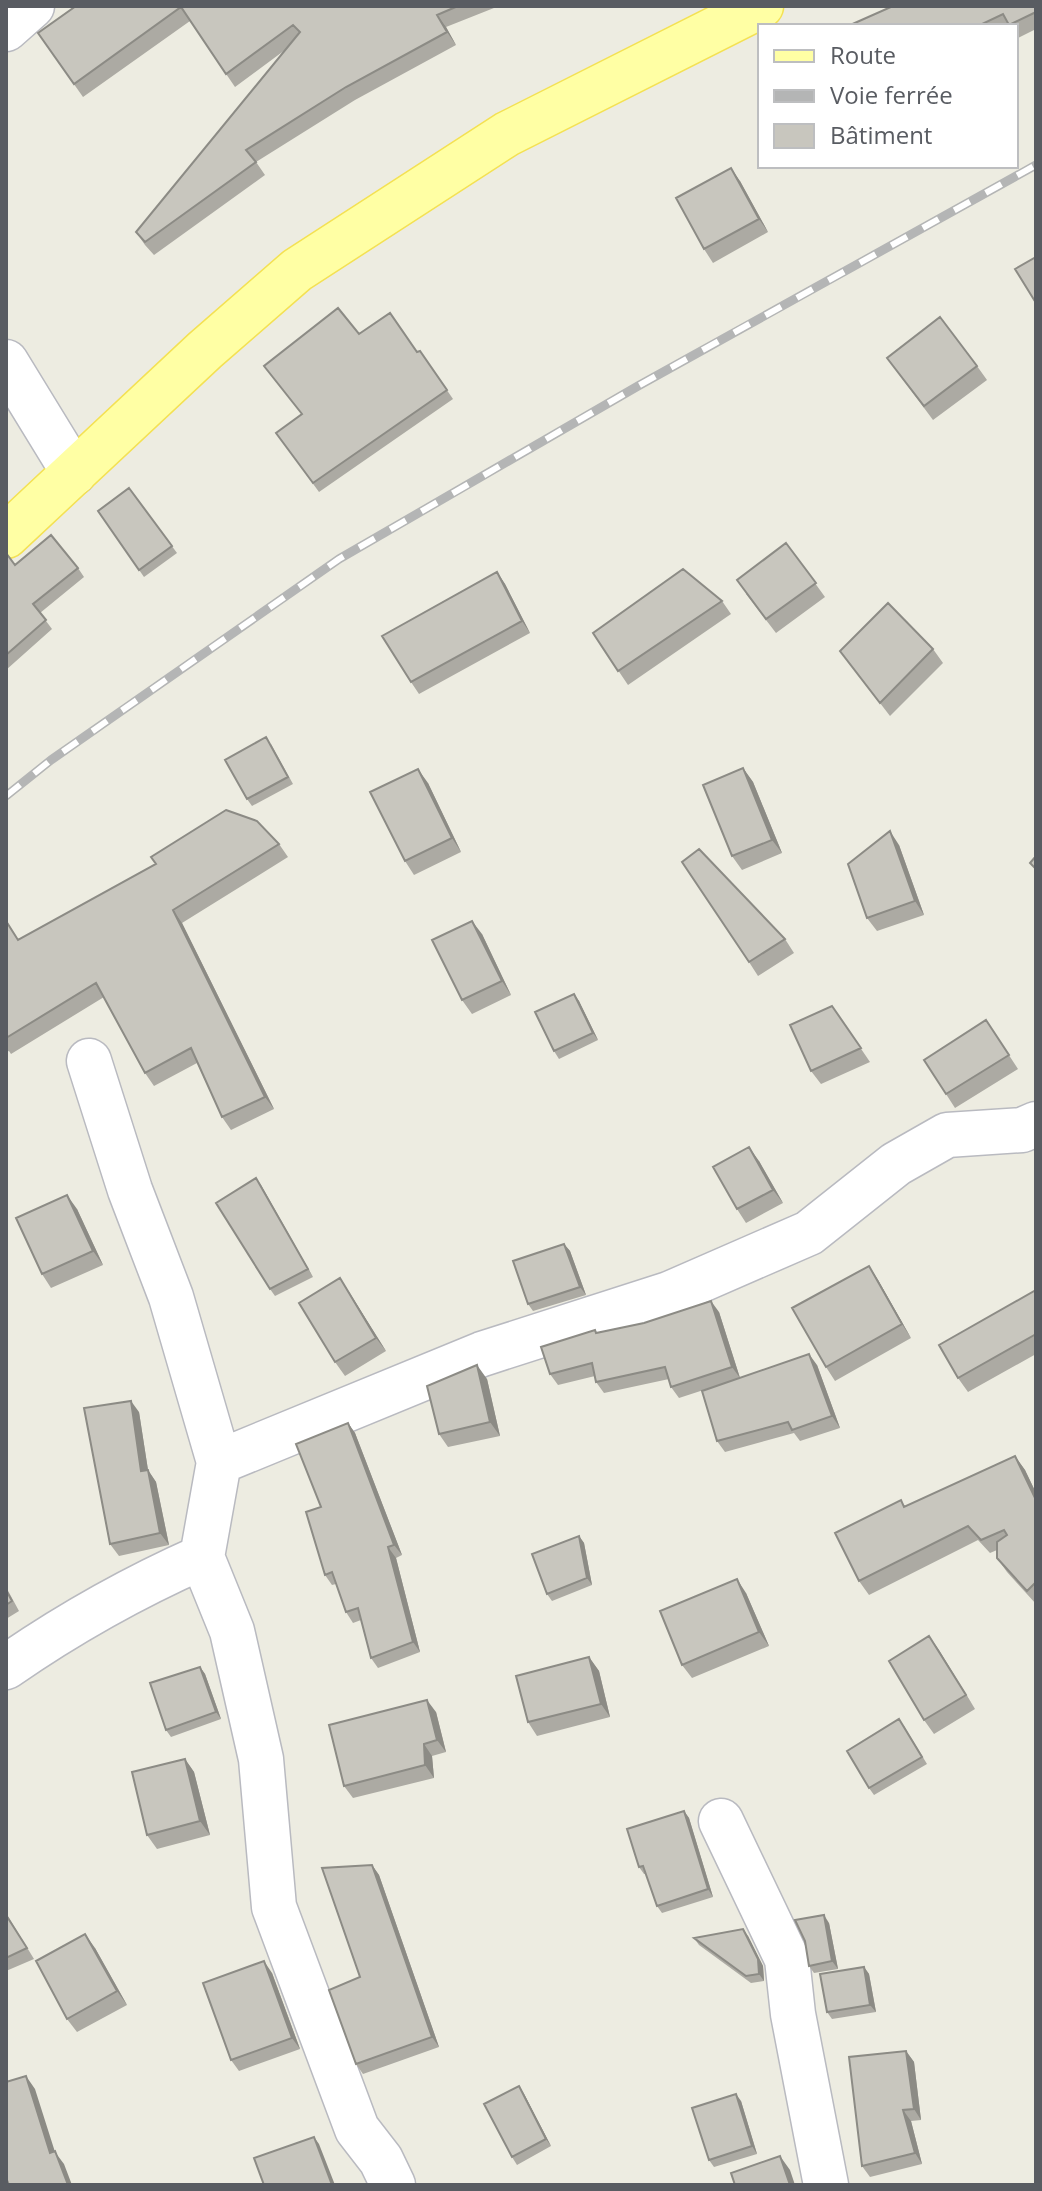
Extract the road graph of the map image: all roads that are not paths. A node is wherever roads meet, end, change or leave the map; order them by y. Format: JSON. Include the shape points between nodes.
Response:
{"nodes":[{"id":1,"x":32,"y":6,"type":"edge"},
{"id":2,"x":761,"y":6,"type":"edge"},
{"id":3,"x":6,"y":29,"type":"edge"},
{"id":4,"x":6,"y":362,"type":"edge"},
{"id":5,"x":74,"y":473,"type":"junction"},
{"id":6,"x":6,"y":536,"type":"edge"},
{"id":7,"x":89,"y":1061,"type":"dead end"},
{"id":8,"x":1036,"y":1124,"type":"edge"},
{"id":9,"x":219,"y":1462,"type":"junction"},
{"id":10,"x":202,"y":1557,"type":"junction"},
{"id":11,"x":6,"y":1667,"type":"edge"},
{"id":12,"x":721,"y":1821,"type":"dead end"},
{"id":13,"x":393,"y":2185,"type":"edge"},
{"id":14,"x":826,"y":2185,"type":"edge"}],
"edges":[{"from":1,"to":3,"type":"street"},
{"from":2,"to":5,"type":"main road","via":[[507,134],[297,270]]},
{"from":4,"to":5,"type":"street"},
{"from":5,"to":6,"type":"main road"},
{"from":7,"to":9,"type":"street","via":[[171,1297]]},
{"from":8,"to":9,"type":"street","via":[[1022,1130],[947,1135],[896,1164],[809,1233],[669,1294],[482,1354]]},
{"from":9,"to":10,"type":"street"},
{"from":10,"to":11,"type":"street","via":[[146,1581]]},
{"from":10,"to":13,"type":"street","via":[[232,1631],[261,1759],[274,1907],[357,2129]]},
{"from":12,"to":14,"type":"street","via":[[787,1959]]}]}
